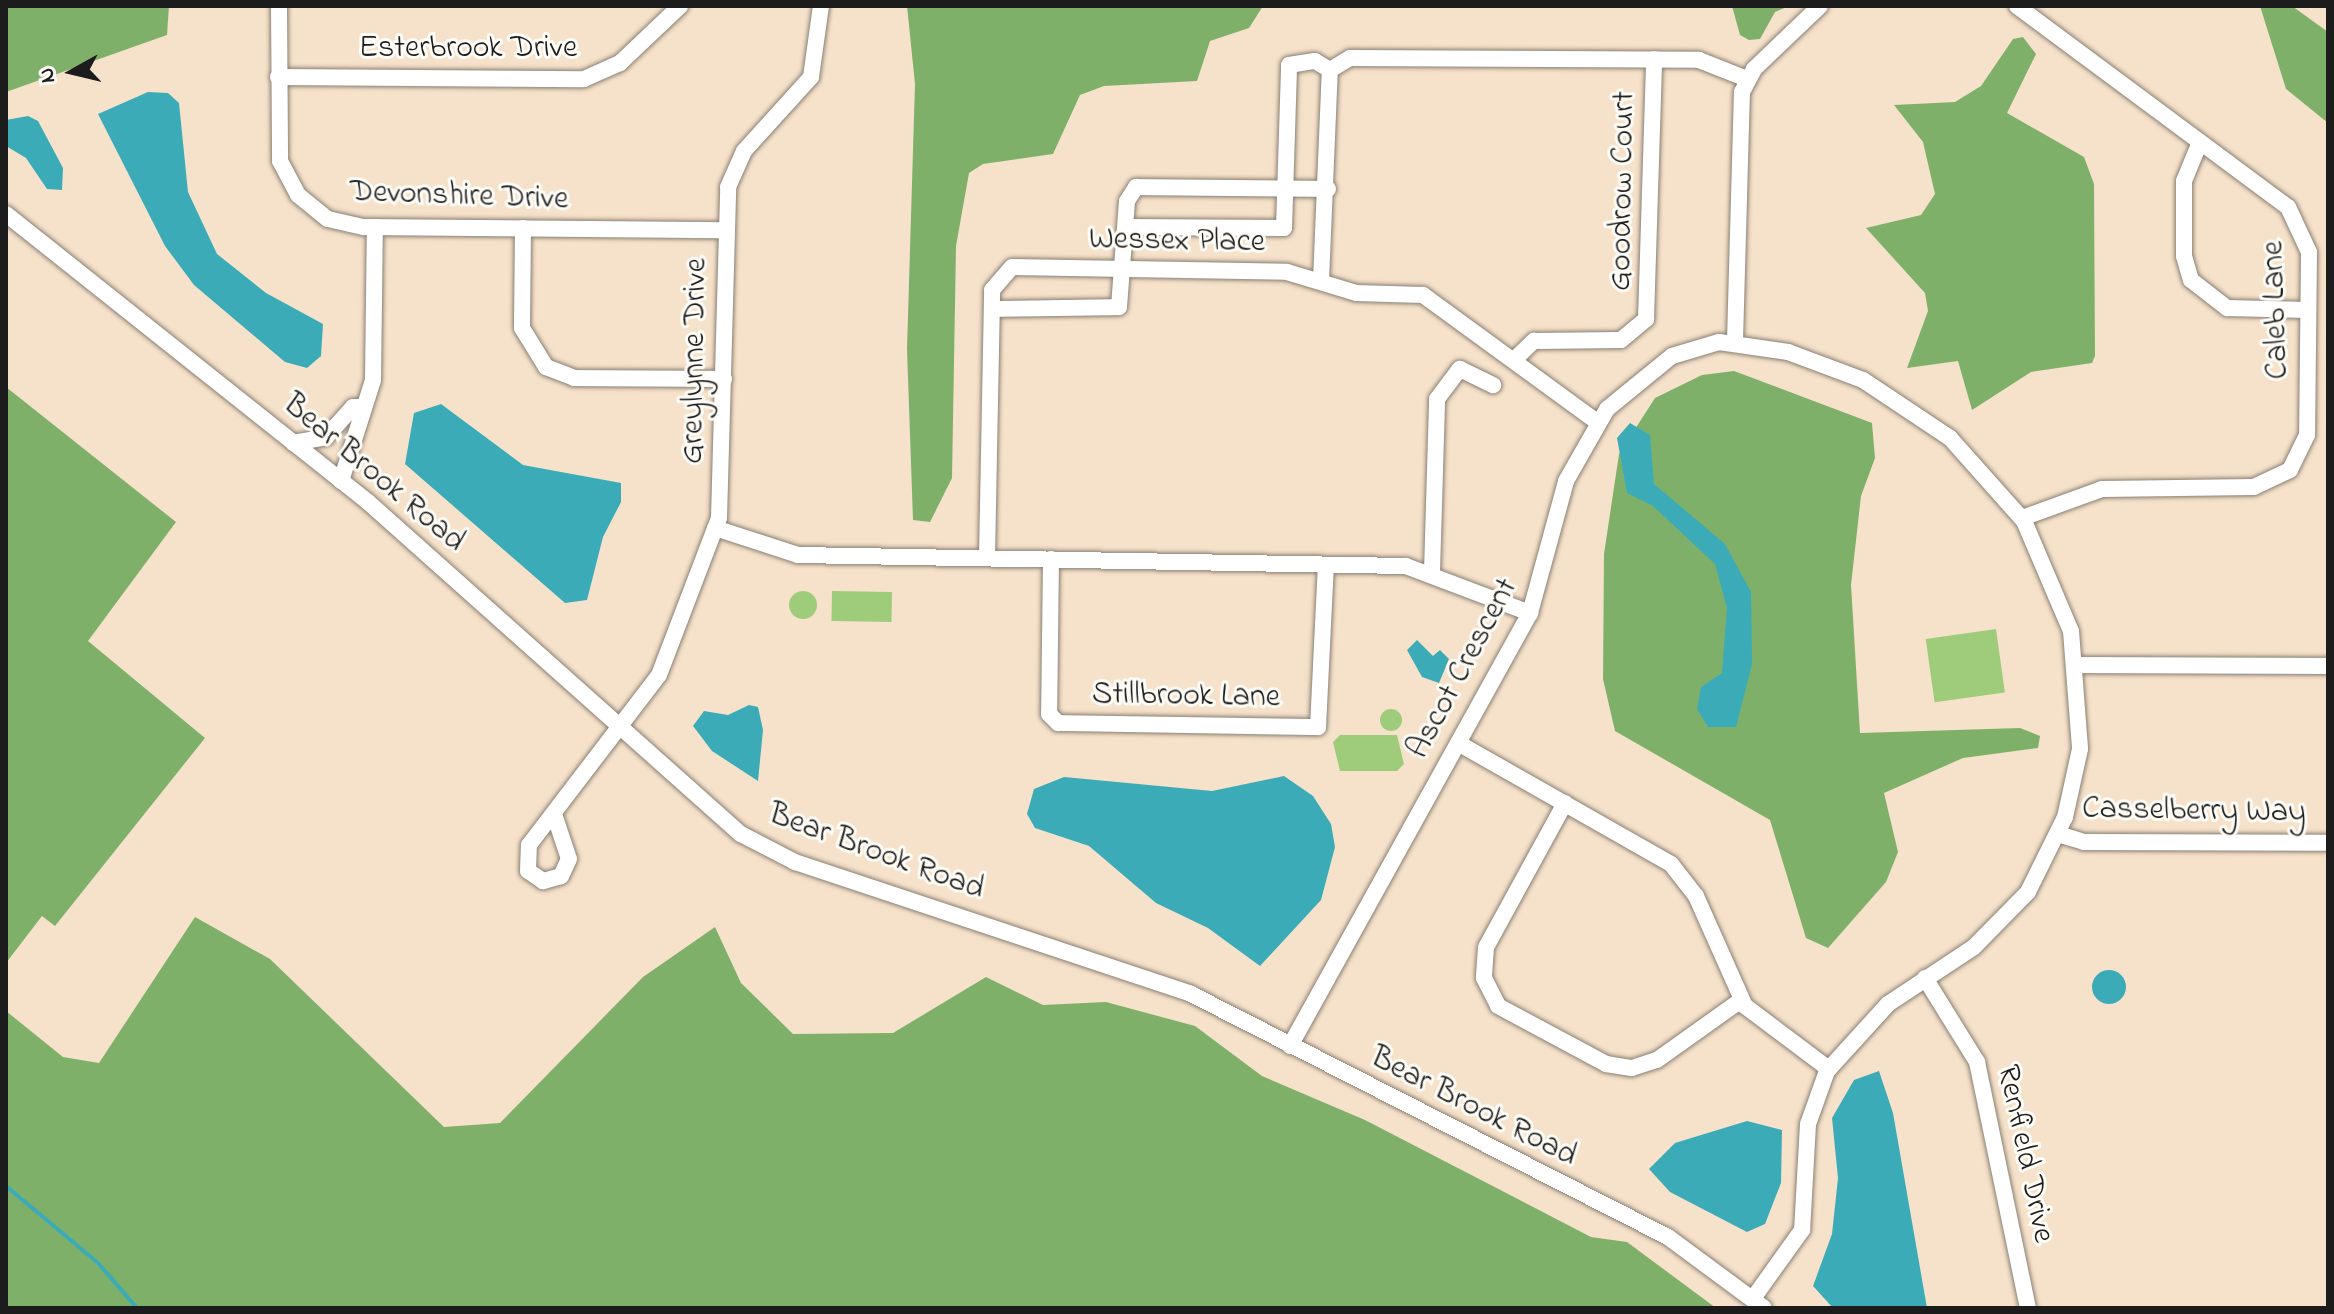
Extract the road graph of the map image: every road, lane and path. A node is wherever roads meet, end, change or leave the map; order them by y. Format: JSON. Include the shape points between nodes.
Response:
{"nodes":[{"id":1,"x":279,"y":6,"type":"edge"},
{"id":2,"x":680,"y":6,"type":"edge"},
{"id":3,"x":821,"y":6,"type":"edge"},
{"id":4,"x":1820,"y":6,"type":"edge"},
{"id":5,"x":2017,"y":6,"type":"edge"},
{"id":6,"x":1654,"y":59,"type":"junction"},
{"id":7,"x":1330,"y":70,"type":"junction"},
{"id":8,"x":278,"y":77,"type":"junction"},
{"id":9,"x":1747,"y":79,"type":"junction"},
{"id":10,"x":2200,"y":142,"type":"junction"},
{"id":11,"x":1287,"y":188,"type":"junction"},
{"id":12,"x":1328,"y":189,"type":"junction"},
{"id":13,"x":6,"y":214,"type":"edge"},
{"id":14,"x":375,"y":227,"type":"junction"},
{"id":15,"x":1126,"y":227,"type":"junction"},
{"id":16,"x":523,"y":228,"type":"junction"},
{"id":17,"x":726,"y":230,"type":"junction"},
{"id":18,"x":1125,"y":269,"type":"junction"},
{"id":19,"x":1321,"y":281,"type":"junction"},
{"id":20,"x":992,"y":309,"type":"junction"},
{"id":21,"x":2308,"y":310,"type":"junction"},
{"id":22,"x":1735,"y":341,"type":"junction"},
{"id":23,"x":1514,"y":360,"type":"junction"},
{"id":24,"x":724,"y":379,"type":"junction"},
{"id":25,"x":1493,"y":385,"type":"dead end"},
{"id":26,"x":364,"y":407,"type":"junction"},
{"id":27,"x":1597,"y":422,"type":"junction"},
{"id":28,"x":293,"y":443,"type":"junction"},
{"id":29,"x":341,"y":481,"type":"junction"},
{"id":30,"x":2022,"y":518,"type":"junction"},
{"id":31,"x":715,"y":528,"type":"junction"},
{"id":32,"x":987,"y":558,"type":"junction"},
{"id":33,"x":1051,"y":559,"type":"junction"},
{"id":34,"x":1326,"y":565,"type":"junction"},
{"id":35,"x":1432,"y":572,"type":"junction"},
{"id":36,"x":1530,"y":613,"type":"junction"},
{"id":37,"x":2077,"y":665,"type":"junction"},
{"id":38,"x":2328,"y":666,"type":"edge"},
{"id":39,"x":619,"y":722,"type":"junction"},
{"id":40,"x":1458,"y":743,"type":"junction"},
{"id":41,"x":1565,"y":803,"type":"junction"},
{"id":42,"x":554,"y":814,"type":"dead end"},
{"id":43,"x":2058,"y":834,"type":"junction"},
{"id":44,"x":2328,"y":843,"type":"edge"},
{"id":45,"x":1925,"y":978,"type":"junction"},
{"id":46,"x":1741,"y":1000,"type":"junction"},
{"id":47,"x":1290,"y":1046,"type":"junction"},
{"id":48,"x":1829,"y":1069,"type":"junction"},
{"id":49,"x":1759,"y":1303,"type":"edge"},
{"id":50,"x":2028,"y":1308,"type":"edge"}],
"edges":[{"from":1,"to":8,"type":"street","name":"Devonshire Drive"},
{"from":2,"to":8,"type":"street","name":"Esterbrook Drive","via":[[620,63],[584,79]]},
{"from":3,"to":17,"type":"street","name":"Greylynne Drive","via":[[814,72],[735,166]]},
{"from":4,"to":9,"type":"street"},
{"from":5,"to":10,"type":"street","name":"Caleb Lane"},
{"from":6,"to":7,"type":"street","via":[[1368,53]]},
{"from":6,"to":9,"type":"street","via":[[1713,62]]},
{"from":6,"to":23,"type":"street","name":"Goodrow Court","via":[[1645,322],[1614,341],[1534,341]]},
{"from":7,"to":11,"type":"street","via":[[1315,61],[1290,64]]},
{"from":7,"to":12,"type":"street"},
{"from":8,"to":14,"type":"street","name":"Devonshire Drive","via":[[278,146],[293,189],[328,219]]},
{"from":9,"to":22,"type":"street","via":[[1740,106]]},
{"from":10,"to":21,"type":"street","name":"Caleb Lane","via":[[2300,221],[2308,243]]},
{"from":10,"to":21,"type":"street","via":[[2184,184],[2191,280],[2227,308]]},
{"from":11,"to":12,"type":"street"},
{"from":11,"to":15,"type":"street","via":[[1138,186],[1127,197]]},
{"from":11,"to":15,"type":"street","via":[[1281,230]]},
{"from":12,"to":19,"type":"street"},
{"from":13,"to":28,"type":"street","name":"Bear Brook Road"},
{"from":14,"to":16,"type":"street","name":"Devonshire Drive"},
{"from":14,"to":26,"type":"street","via":[[373,380]]},
{"from":15,"to":18,"type":"street"},
{"from":16,"to":17,"type":"street","name":"Devonshire Drive"},
{"from":16,"to":24,"type":"street","via":[[522,328],[546,367],[574,378]]},
{"from":17,"to":24,"type":"street","name":"Greylynne Drive"},
{"from":18,"to":19,"type":"street","name":"Wessex Place","via":[[1281,271]]},
{"from":18,"to":20,"type":"street","name":"Wessex Place","via":[[1010,268],[995,281]]},
{"from":18,"to":20,"type":"street","via":[[1125,298],[1113,310]]},
{"from":19,"to":23,"type":"street","name":"Wessex Place","via":[[1356,293],[1426,296]]},
{"from":20,"to":32,"type":"street","name":"Wessex Place"},
{"from":21,"to":30,"type":"street","name":"Caleb Lane","via":[[2306,440],[2282,477],[2254,487],[2106,488]]},
{"from":22,"to":27,"type":"street","name":"Ascot Crescent","via":[[1672,356]]},
{"from":22,"to":30,"type":"street","name":"Ascot Crescent","via":[[1808,357],[1896,398],[1965,451]]},
{"from":23,"to":27,"type":"street","name":"Wessex Place"},
{"from":24,"to":31,"type":"street","name":"Greylynne Drive","via":[[723,496]]},
{"from":25,"to":35,"type":"street","via":[[1460,369],[1437,399]]},
{"from":26,"to":28,"type":"street","via":[[353,407],[326,437]]},
{"from":26,"to":29,"type":"street"},
{"from":27,"to":36,"type":"street","name":"Ascot Crescent","via":[[1566,481]]},
{"from":28,"to":29,"type":"street","name":"Bear Brook Road"},
{"from":29,"to":39,"type":"street","name":"Bear Brook Road"},
{"from":30,"to":37,"type":"street","name":"Ascot Crescent","via":[[2058,589]]},
{"from":31,"to":32,"type":"street","via":[[796,555]]},
{"from":31,"to":39,"type":"street","name":"Greylynne Drive","via":[[663,667]]},
{"from":32,"to":33,"type":"street"},
{"from":33,"to":34,"type":"street"},
{"from":33,"to":34,"type":"street","name":"Stillbrook Lane","via":[[1049,716],[1090,724],[1318,727]]},
{"from":34,"to":35,"type":"street"},
{"from":35,"to":36,"type":"street"},
{"from":36,"to":40,"type":"street","name":"Ascot Crescent"},
{"from":37,"to":38,"type":"street"},
{"from":37,"to":43,"type":"street","name":"Ascot Crescent","via":[[2080,749]]},
{"from":39,"to":42,"type":"street","name":"Greylynne Drive"},
{"from":39,"to":47,"type":"street","name":"Bear Brook Road","via":[[718,817],[765,848],[1110,962]]},
{"from":40,"to":41,"type":"street"},
{"from":40,"to":47,"type":"street","name":"Ascot Crescent"},
{"from":41,"to":46,"type":"street","via":[[1681,874]]},
{"from":41,"to":46,"type":"street","via":[[1486,947],[1485,983],[1498,1006],[1601,1062],[1632,1068],[1661,1057]]},
{"from":43,"to":44,"type":"street","name":"Casselberry Way","via":[[2084,842]]},
{"from":43,"to":45,"type":"street","name":"Ascot Crescent","via":[[2001,923]]},
{"from":45,"to":48,"type":"street","name":"Ascot Crescent","via":[[1873,1017]]},
{"from":45,"to":50,"type":"street","name":"Renfield Drive","via":[[1977,1062]]},
{"from":46,"to":48,"type":"street"},
{"from":47,"to":49,"type":"street","name":"Bear Brook Road","via":[[1668,1237]]},
{"from":48,"to":49,"type":"street","name":"Ascot Crescent","via":[[1808,1124],[1802,1230]]}]}
